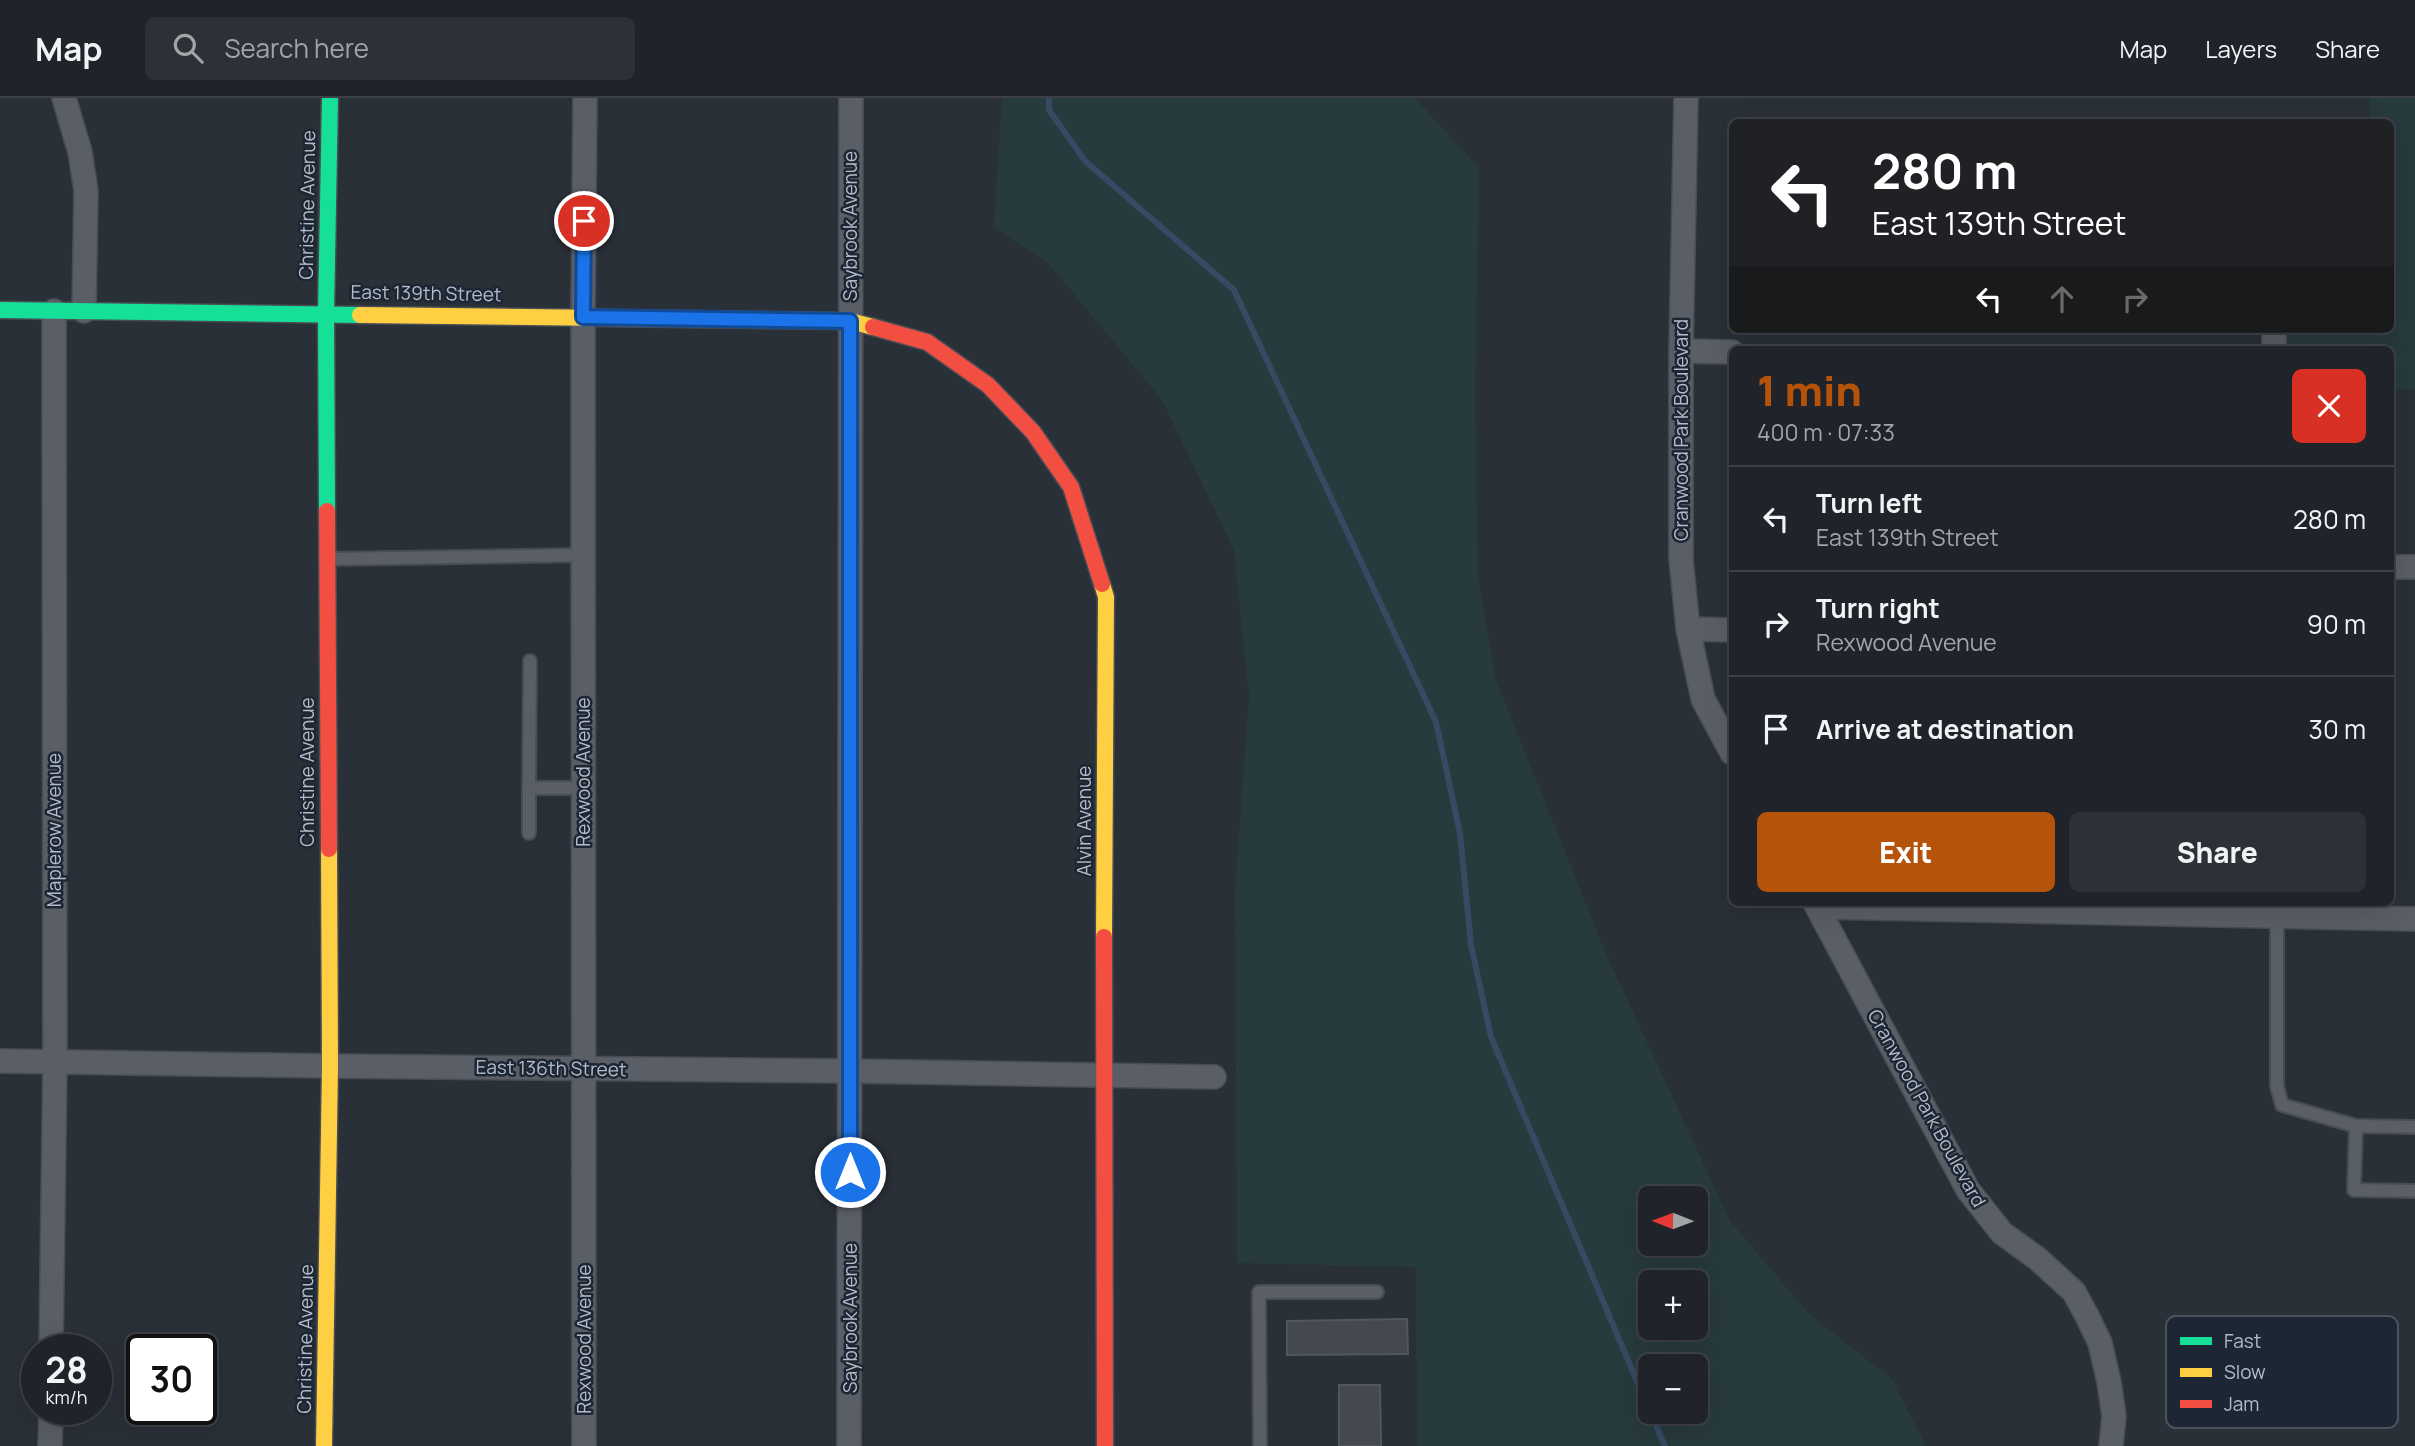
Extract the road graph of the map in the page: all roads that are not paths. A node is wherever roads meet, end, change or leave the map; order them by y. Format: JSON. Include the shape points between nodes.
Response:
{"nodes":[{"id":1,"x":64,"y":98,"type":"edge"},
{"id":2,"x":330,"y":98,"type":"edge"},
{"id":3,"x":585,"y":98,"type":"edge"},
{"id":4,"x":851,"y":98,"type":"edge"},
{"id":5,"x":1686,"y":98,"type":"edge"},
{"id":6,"x":0,"y":310,"type":"edge"},
{"id":7,"x":54,"y":311,"type":"junction"},
{"id":8,"x":85,"y":311,"type":"junction"},
{"id":9,"x":326,"y":313,"type":"junction"},
{"id":10,"x":583,"y":317,"type":"junction"},
{"id":11,"x":850,"y":321,"type":"junction"},
{"id":12,"x":1681,"y":351,"type":"junction"},
{"id":13,"x":1729,"y":352,"type":"edge"},
{"id":14,"x":583,"y":555,"type":"junction"},
{"id":15,"x":327,"y":559,"type":"junction"},
{"id":16,"x":2394,"y":567,"type":"edge"},
{"id":17,"x":2415,"y":568,"type":"edge"},
{"id":18,"x":1688,"y":629,"type":"junction"},
{"id":19,"x":1729,"y":630,"type":"edge"},
{"id":20,"x":530,"y":661,"type":"dead end"},
{"id":21,"x":1729,"y":747,"type":"edge"},
{"id":22,"x":529,"y":788,"type":"junction"},
{"id":23,"x":583,"y":788,"type":"junction"},
{"id":24,"x":529,"y":833,"type":"dead end"},
{"id":25,"x":1817,"y":906,"type":"edge"},
{"id":26,"x":1892,"y":906,"type":"edge"},
{"id":27,"x":2274,"y":911,"type":"edge"},
{"id":28,"x":2415,"y":919,"type":"edge"},
{"id":29,"x":0,"y":1061,"type":"edge"},
{"id":30,"x":55,"y":1061,"type":"junction"},
{"id":31,"x":330,"y":1066,"type":"junction"},
{"id":32,"x":584,"y":1069,"type":"junction"},
{"id":33,"x":850,"y":1070,"type":"junction"},
{"id":34,"x":1103,"y":1076,"type":"junction"},
{"id":35,"x":1214,"y":1077,"type":"dead end"},
{"id":36,"x":2356,"y":1126,"type":"junction"},
{"id":37,"x":2415,"y":1127,"type":"edge"},
{"id":38,"x":2415,"y":1191,"type":"edge"},
{"id":39,"x":1377,"y":1292,"type":"dead end"},
{"id":40,"x":51,"y":1334,"type":"edge"},
{"id":41,"x":51,"y":1425,"type":"edge"},
{"id":42,"x":50,"y":1446,"type":"edge"},
{"id":43,"x":324,"y":1446,"type":"edge"},
{"id":44,"x":584,"y":1446,"type":"edge"},
{"id":45,"x":849,"y":1446,"type":"edge"},
{"id":46,"x":1105,"y":1446,"type":"edge"},
{"id":47,"x":1260,"y":1446,"type":"edge"},
{"id":48,"x":2111,"y":1446,"type":"edge"}],
"edges":[{"from":1,"to":8,"type":"street","via":[[86,191]]},
{"from":2,"to":9,"type":"street","name":"Christine Avenue"},
{"from":3,"to":10,"type":"street","name":"Rexwood Avenue"},
{"from":4,"to":11,"type":"street","name":"Saybrook Avenue"},
{"from":5,"to":12,"type":"street","name":"Cranwood Park Boulevard"},
{"from":6,"to":7,"type":"street","name":"East 139th Street"},
{"from":7,"to":8,"type":"street","name":"East 139th Street"},
{"from":7,"to":30,"type":"street","name":"Maplerow Avenue"},
{"from":8,"to":9,"type":"street","name":"East 139th Street"},
{"from":9,"to":10,"type":"street","name":"East 139th Street"},
{"from":9,"to":15,"type":"street","name":"Christine Avenue"},
{"from":10,"to":11,"type":"street","name":"East 139th Street"},
{"from":10,"to":14,"type":"street","name":"Rexwood Avenue"},
{"from":11,"to":33,"type":"street","name":"Saybrook Avenue"},
{"from":11,"to":34,"type":"street","name":"Alvin Avenue","via":[[927,342],[988,385],[1033,432],[1070,487],[1086,529],[1107,597]]},
{"from":12,"to":13,"type":"street"},
{"from":12,"to":18,"type":"street","name":"Cranwood Park Boulevard","via":[[1681,559]]},
{"from":14,"to":15,"type":"lane"},
{"from":14,"to":23,"type":"street","name":"Rexwood Avenue"},
{"from":15,"to":31,"type":"street","name":"Christine Avenue"},
{"from":16,"to":17,"type":"street"},
{"from":18,"to":19,"type":"street"},
{"from":18,"to":21,"type":"street","name":"Cranwood Park Boulevard","via":[[1703,699]]},
{"from":20,"to":22,"type":"lane"},
{"from":22,"to":23,"type":"lane"},
{"from":22,"to":24,"type":"lane"},
{"from":23,"to":32,"type":"street","name":"Rexwood Avenue"},
{"from":25,"to":48,"type":"street","name":"Cranwood Park Boulevard","via":[[1968,1190],[2002,1233],[2074,1292],[2100,1343],[2114,1416]]},
{"from":26,"to":27,"type":"street"},
{"from":27,"to":28,"type":"street"},
{"from":27,"to":36,"type":"lane","via":[[2277,1086],[2282,1105]]},
{"from":29,"to":30,"type":"street","name":"East 136th Street"},
{"from":30,"to":31,"type":"street","name":"East 136th Street"},
{"from":30,"to":40,"type":"street","name":"Maplerow Avenue"},
{"from":31,"to":32,"type":"street","name":"East 136th Street"},
{"from":31,"to":43,"type":"street","name":"Christine Avenue"},
{"from":32,"to":33,"type":"street","name":"East 136th Street"},
{"from":32,"to":44,"type":"street","name":"Rexwood Avenue"},
{"from":33,"to":34,"type":"street","name":"East 136th Street"},
{"from":33,"to":45,"type":"street","name":"Saybrook Avenue"},
{"from":34,"to":35,"type":"street","name":"East 136th Street"},
{"from":34,"to":46,"type":"street","name":"Alvin Avenue"},
{"from":36,"to":37,"type":"lane"},
{"from":36,"to":38,"type":"lane","via":[[2354,1189]]},
{"from":39,"to":47,"type":"lane","via":[[1259,1292]]},
{"from":41,"to":42,"type":"street"}]}
